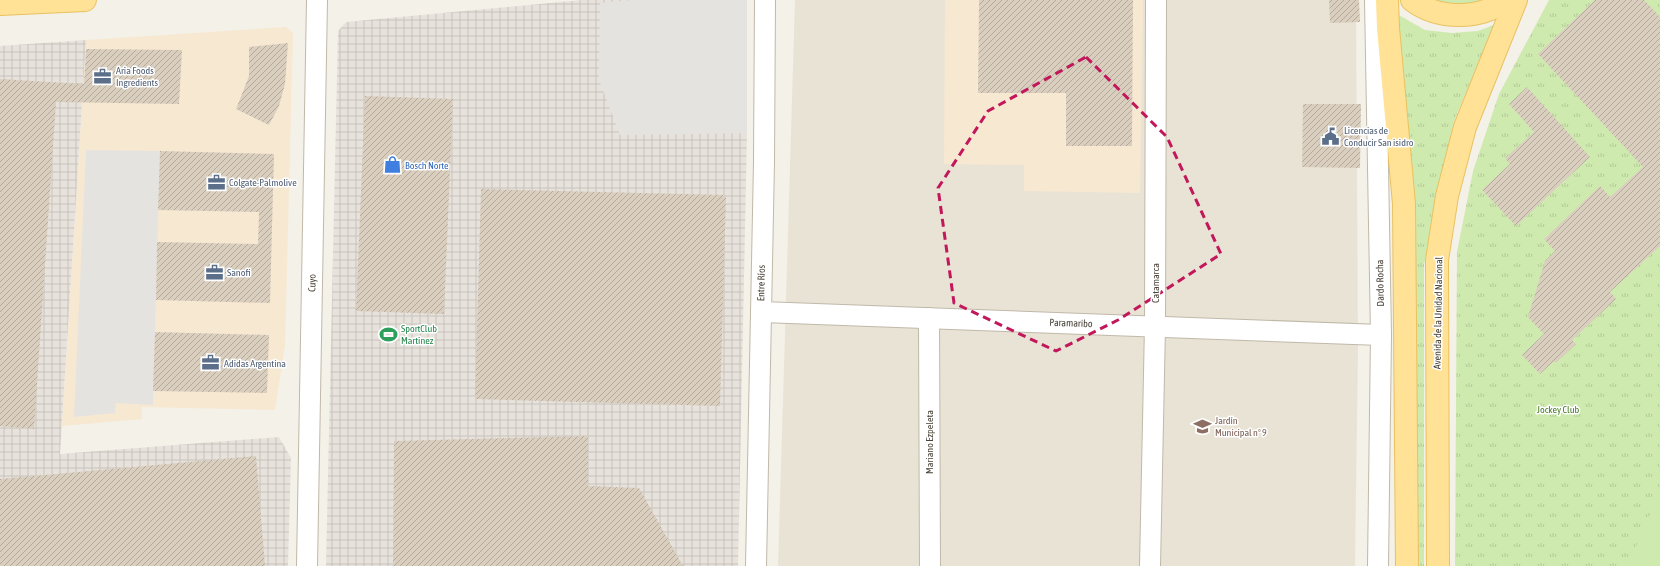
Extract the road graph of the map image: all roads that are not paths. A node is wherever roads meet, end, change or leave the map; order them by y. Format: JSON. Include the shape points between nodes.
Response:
{"nodes":[{"id":1,"x":85,"y":0,"type":"edge"},
{"id":2,"x":317,"y":0,"type":"edge"},
{"id":3,"x":765,"y":0,"type":"edge"},
{"id":4,"x":1156,"y":0,"type":"edge"},
{"id":5,"x":1375,"y":0,"type":"edge"},
{"id":6,"x":1386,"y":0,"type":"edge"},
{"id":7,"x":1412,"y":0,"type":"edge"},
{"id":8,"x":1506,"y":0,"type":"edge"},
{"id":9,"x":1516,"y":0,"type":"edge"},
{"id":10,"x":0,"y":4,"type":"edge"},
{"id":11,"x":761,"y":312,"type":"junction"},
{"id":12,"x":928,"y":318,"type":"junction"},
{"id":13,"x":1155,"y":326,"type":"junction"},
{"id":14,"x":1381,"y":335,"type":"junction"},
{"id":15,"x":307,"y":566,"type":"edge"},
{"id":16,"x":756,"y":566,"type":"edge"},
{"id":17,"x":930,"y":566,"type":"edge"},
{"id":18,"x":1150,"y":566,"type":"edge"},
{"id":19,"x":1378,"y":566,"type":"edge"},
{"id":20,"x":1408,"y":566,"type":"edge"},
{"id":21,"x":1438,"y":566,"type":"edge"}],
"edges":[{"from":1,"to":10,"type":"main road"},
{"from":2,"to":15,"type":"street","name":"Cuyo"},
{"from":3,"to":11,"type":"street","name":"Entre Ríos"},
{"from":4,"to":13,"type":"street","name":"Catamarca"},
{"from":5,"to":14,"type":"street","name":"Dardo Rocha"},
{"from":6,"to":20,"type":"main road","via":[[1404,204]]},
{"from":7,"to":8,"type":"main road","via":[[1421,7],[1447,15],[1474,14],[1498,6]]},
{"from":9,"to":21,"type":"main road","name":"Avenida de la Unidad Nacional","via":[[1465,127],[1447,196],[1437,260]]},
{"from":11,"to":12,"type":"street","name":"Paramaribo"},
{"from":11,"to":16,"type":"street","name":"Entre Ríos"},
{"from":12,"to":13,"type":"street","name":"Paramaribo"},
{"from":12,"to":17,"type":"street","name":"Mariano Ezpeleta"},
{"from":13,"to":14,"type":"street","name":"Paramaribo"},
{"from":13,"to":18,"type":"street","name":"Catamarca"},
{"from":14,"to":19,"type":"street","name":"Dardo Rocha"}]}
